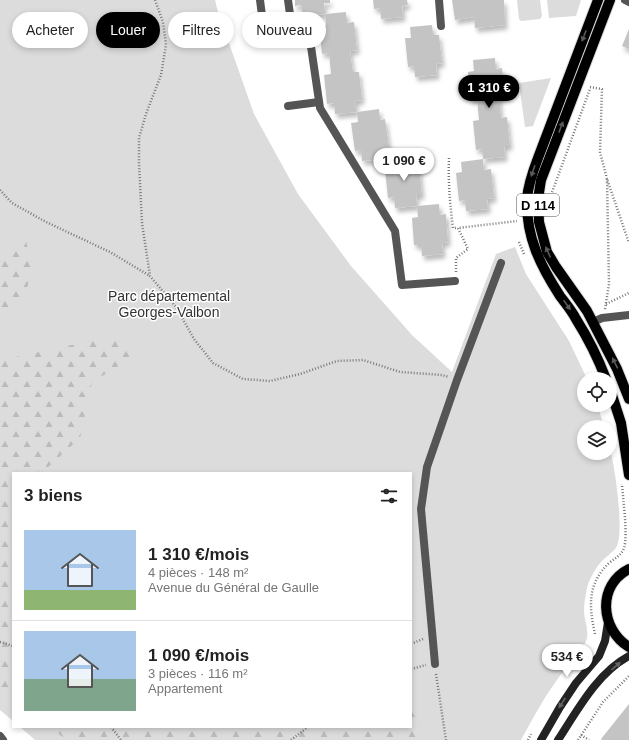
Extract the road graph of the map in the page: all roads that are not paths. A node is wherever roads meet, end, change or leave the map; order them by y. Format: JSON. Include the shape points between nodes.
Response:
{"nodes":[{"id":1,"x":260,"y":0,"type":"edge"},
{"id":2,"x":288,"y":0,"type":"edge"},
{"id":3,"x":439,"y":0,"type":"edge"},
{"id":4,"x":598,"y":0,"type":"edge"},
{"id":5,"x":610,"y":0,"type":"edge"},
{"id":6,"x":625,"y":0,"type":"edge"},
{"id":7,"x":629,"y":2,"type":"edge"},
{"id":8,"x":262,"y":12,"type":"edge"},
{"id":9,"x":290,"y":12,"type":"edge"},
{"id":10,"x":441,"y":26,"type":"dead end"},
{"id":11,"x":311,"y":48,"type":"edge"},
{"id":12,"x":320,"y":102,"type":"junction"},
{"id":13,"x":288,"y":106,"type":"dead end"},
{"id":14,"x":501,"y":263,"type":"dead end"},
{"id":15,"x":455,"y":281,"type":"road end"},
{"id":16,"x":629,"y":315,"type":"edge"},
{"id":17,"x":597,"y":320,"type":"junction"},
{"id":18,"x":603,"y":372,"type":"edge"},
{"id":19,"x":629,"y":399,"type":"edge"},
{"id":20,"x":617,"y":411,"type":"edge"},
{"id":21,"x":625,"y":477,"type":"edge"},
{"id":22,"x":628,"y":568,"type":"edge"},
{"id":23,"x":608,"y":622,"type":"junction"},
{"id":24,"x":629,"y":647,"type":"edge"},
{"id":25,"x":629,"y":656,"type":"edge"},
{"id":26,"x":435,"y":664,"type":"road end"},
{"id":27,"x":0,"y":736,"type":"edge"},
{"id":28,"x":3,"y":740,"type":"edge"},
{"id":29,"x":541,"y":740,"type":"edge"},
{"id":30,"x":558,"y":740,"type":"edge"}],
"edges":[{"from":1,"to":8,"type":"street"},
{"from":2,"to":9,"type":"street"},
{"from":3,"to":10,"type":"street"},
{"from":4,"to":18,"type":"main road","number":"D 114","one_way":true,"via":[[538,158],[527,199],[530,234],[537,256],[576,318]]},
{"from":17,"to":5,"type":"main road","number":"D 114","one_way":true,"via":[[587,311],[547,252],[539,222],[538,199],[542,180]]},
{"from":6,"to":7,"type":"street"},
{"from":11,"to":12,"type":"street"},
{"from":12,"to":13,"type":"street"},
{"from":12,"to":15,"type":"street","via":[[320,108],[395,231],[402,285]]},
{"from":14,"to":26,"type":"street","via":[[427,467],[421,509]]},
{"from":16,"to":17,"type":"street"},
{"from":19,"to":17,"type":"main road","number":"D 114","one_way":true},
{"from":20,"to":21,"type":"main road","via":[[621,423]]},
{"from":22,"to":23,"type":"main road","via":[[610,587],[606,598]]},
{"from":23,"to":24,"type":"main road","via":[[616,636]]},
{"from":23,"to":29,"type":"main road","one_way":true,"via":[[599,656],[576,683]]},
{"from":30,"to":25,"type":"main road","one_way":true,"via":[[598,682]]},
{"from":27,"to":28,"type":"street"}]}
